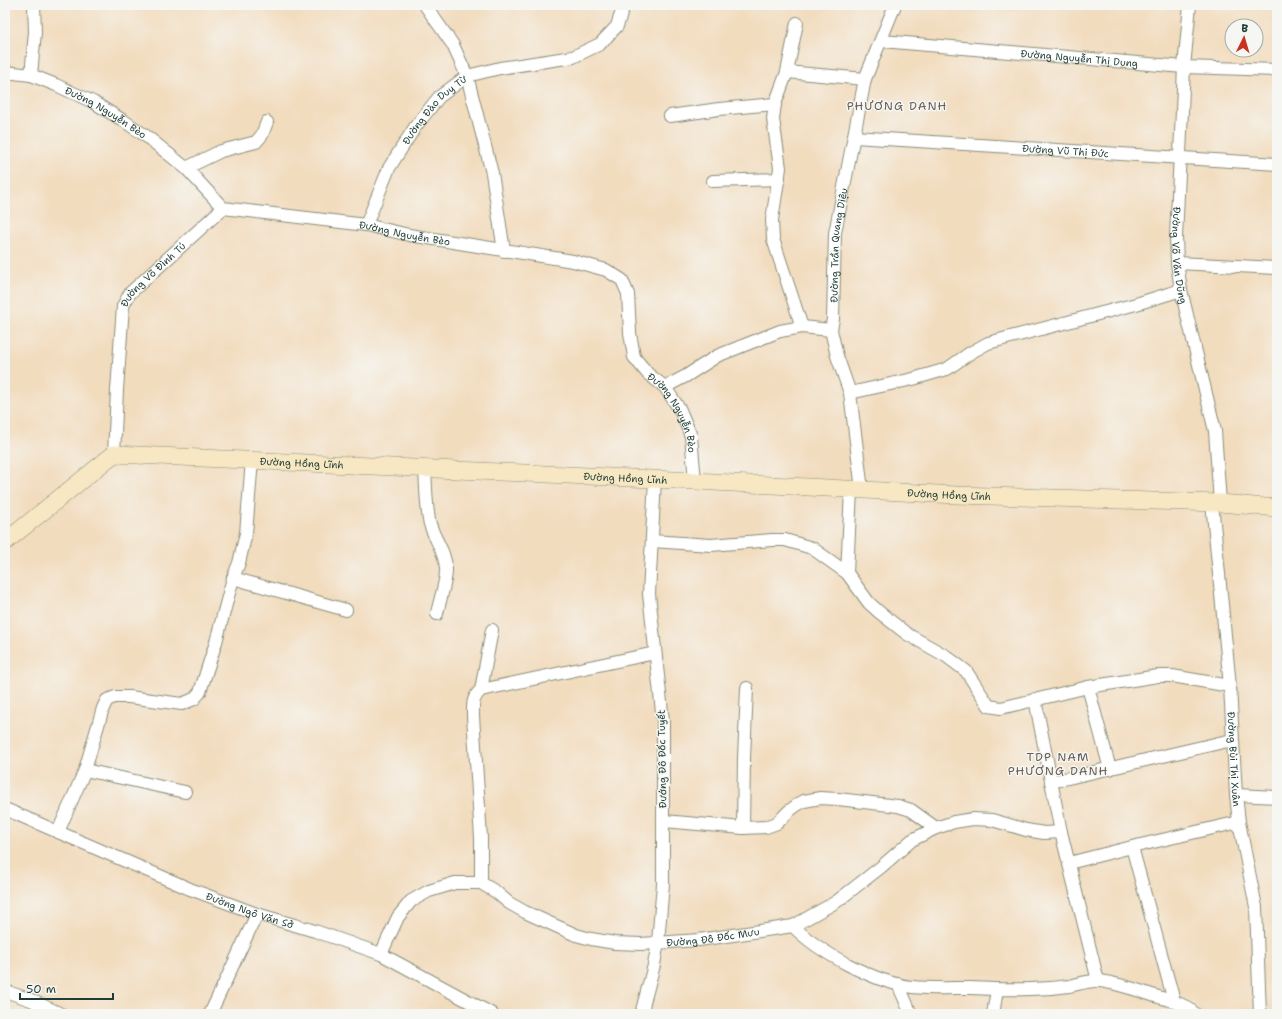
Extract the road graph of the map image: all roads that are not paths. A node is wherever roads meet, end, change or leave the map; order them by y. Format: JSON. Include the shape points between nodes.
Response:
{"nodes":[{"id":1,"x":34,"y":5,"type":"edge"},
{"id":2,"x":425,"y":5,"type":"edge"},
{"id":3,"x":624,"y":5,"type":"edge"},
{"id":4,"x":895,"y":5,"type":"edge"},
{"id":5,"x":1190,"y":5,"type":"edge"},
{"id":6,"x":797,"y":23,"type":"dead end"},
{"id":7,"x":882,"y":41,"type":"junction"},
{"id":8,"x":1184,"y":66,"type":"junction"},
{"id":9,"x":1277,"y":70,"type":"edge"},
{"id":10,"x":5,"y":72,"type":"edge"},
{"id":11,"x":787,"y":72,"type":"junction"},
{"id":12,"x":31,"y":75,"type":"junction"},
{"id":13,"x":467,"y":76,"type":"junction"},
{"id":14,"x":865,"y":79,"type":"junction"},
{"id":15,"x":775,"y":104,"type":"junction"},
{"id":16,"x":670,"y":116,"type":"dead end"},
{"id":17,"x":267,"y":122,"type":"dead end"},
{"id":18,"x":854,"y":137,"type":"junction"},
{"id":19,"x":1180,"y":158,"type":"junction"},
{"id":20,"x":1277,"y":164,"type":"edge"},
{"id":21,"x":186,"y":168,"type":"junction"},
{"id":22,"x":779,"y":179,"type":"junction"},
{"id":23,"x":713,"y":182,"type":"dead end"},
{"id":24,"x":223,"y":208,"type":"junction"},
{"id":25,"x":366,"y":225,"type":"junction"},
{"id":26,"x":504,"y":251,"type":"junction"},
{"id":27,"x":1177,"y":263,"type":"junction"},
{"id":28,"x":1277,"y":268,"type":"edge"},
{"id":29,"x":1182,"y":290,"type":"junction"},
{"id":30,"x":802,"y":327,"type":"junction"},
{"id":31,"x":831,"y":330,"type":"junction"},
{"id":32,"x":664,"y":387,"type":"junction"},
{"id":33,"x":850,"y":393,"type":"junction"},
{"id":34,"x":114,"y":454,"type":"junction"},
{"id":35,"x":252,"y":460,"type":"junction"},
{"id":36,"x":425,"y":468,"type":"junction"},
{"id":37,"x":655,"y":479,"type":"junction"},
{"id":38,"x":695,"y":481,"type":"junction"},
{"id":39,"x":857,"y":490,"type":"junction"},
{"id":40,"x":1216,"y":503,"type":"junction"},
{"id":41,"x":1277,"y":508,"type":"edge"},
{"id":42,"x":652,"y":541,"type":"junction"},
{"id":43,"x":5,"y":542,"type":"edge"},
{"id":44,"x":846,"y":573,"type":"junction"},
{"id":45,"x":233,"y":578,"type":"junction"},
{"id":46,"x":346,"y":610,"type":"dead end"},
{"id":47,"x":436,"y":614,"type":"dead end"},
{"id":48,"x":492,"y":630,"type":"dead end"},
{"id":49,"x":655,"y":653,"type":"junction"},
{"id":50,"x":1230,"y":686,"type":"junction"},
{"id":51,"x":1088,"y":687,"type":"junction"},
{"id":52,"x":747,"y":688,"type":"dead end"},
{"id":53,"x":481,"y":690,"type":"junction"},
{"id":54,"x":1034,"y":699,"type":"junction"},
{"id":55,"x":1232,"y":740,"type":"junction"},
{"id":56,"x":1110,"y":768,"type":"junction"},
{"id":57,"x":85,"y":770,"type":"junction"},
{"id":58,"x":1051,"y":782,"type":"junction"},
{"id":59,"x":185,"y":792,"type":"dead end"},
{"id":60,"x":1236,"y":795,"type":"junction"},
{"id":61,"x":1277,"y":797,"type":"edge"},
{"id":62,"x":5,"y":809,"type":"edge"},
{"id":63,"x":664,"y":822,"type":"junction"},
{"id":64,"x":1240,"y":822,"type":"junction"},
{"id":65,"x":743,"y":828,"type":"junction"},
{"id":66,"x":936,"y":828,"type":"junction"},
{"id":67,"x":58,"y":832,"type":"junction"},
{"id":68,"x":1061,"y":832,"type":"junction"},
{"id":69,"x":1132,"y":847,"type":"junction"},
{"id":70,"x":1069,"y":863,"type":"junction"},
{"id":71,"x":481,"y":883,"type":"junction"},
{"id":72,"x":257,"y":914,"type":"junction"},
{"id":73,"x":793,"y":926,"type":"junction"},
{"id":74,"x":658,"y":942,"type":"junction"},
{"id":75,"x":381,"y":954,"type":"junction"},
{"id":76,"x":1098,"y":981,"type":"junction"},
{"id":77,"x":898,"y":984,"type":"junction"},
{"id":78,"x":997,"y":990,"type":"junction"},
{"id":79,"x":5,"y":991,"type":"edge"},
{"id":80,"x":1174,"y":1001,"type":"junction"},
{"id":81,"x":61,"y":1014,"type":"edge"},
{"id":82,"x":210,"y":1014,"type":"edge"},
{"id":83,"x":492,"y":1014,"type":"edge"},
{"id":84,"x":641,"y":1014,"type":"edge"},
{"id":85,"x":911,"y":1014,"type":"edge"},
{"id":86,"x":993,"y":1014,"type":"edge"},
{"id":87,"x":1195,"y":1014,"type":"edge"},
{"id":88,"x":1260,"y":1014,"type":"edge"}],
"edges":[{"from":1,"to":12,"type":"street","via":[[35,32]]},
{"from":2,"to":13,"type":"street","via":[[453,45]]},
{"from":3,"to":13,"type":"street","name":"Đường Đào Duy Từ","via":[[617,26],[600,44],[573,56]]},
{"from":4,"to":7,"type":"street","name":"Đường Trần Quang Diệu"},
{"from":5,"to":8,"type":"street","name":"Đường Võ Văn Dũng"},
{"from":6,"to":11,"type":"street"},
{"from":7,"to":8,"type":"street","name":"Đường Nguyễn Thị Dung"},
{"from":7,"to":14,"type":"street","name":"Đường Trần Quang Diệu"},
{"from":8,"to":9,"type":"street","name":"Đường Nguyễn Thị Dung"},
{"from":8,"to":19,"type":"street","name":"Đường Võ Văn Dũng"},
{"from":10,"to":12,"type":"street","name":"Đường Nguyễn Bèo"},
{"from":11,"to":14,"type":"street"},
{"from":11,"to":15,"type":"street"},
{"from":12,"to":21,"type":"street","name":"Đường Nguyễn Bèo","via":[[93,102],[146,136]]},
{"from":13,"to":25,"type":"street","name":"Đường Đào Duy Từ","via":[[439,97],[415,127],[389,168]]},
{"from":13,"to":26,"type":"street","via":[[492,173]]},
{"from":14,"to":18,"type":"street","name":"Đường Trần Quang Diệu"},
{"from":15,"to":16,"type":"street"},
{"from":15,"to":22,"type":"street","via":[[773,125],[779,159]]},
{"from":17,"to":21,"type":"street","via":[[256,142],[221,151]]},
{"from":18,"to":19,"type":"street","name":"Đường Vũ Thị Đức"},
{"from":18,"to":31,"type":"street","name":"Đường Trần Quang Diệu","via":[[835,233]]},
{"from":19,"to":20,"type":"street","name":"Đường Vũ Thị Đức"},
{"from":19,"to":27,"type":"street","name":"Đường Võ Văn Dũng"},
{"from":21,"to":24,"type":"street","name":"Đường Nguyễn Bèo"},
{"from":22,"to":23,"type":"street"},
{"from":22,"to":30,"type":"street","via":[[772,220],[773,239]]},
{"from":24,"to":25,"type":"street","name":"Đường Nguyễn Bèo"},
{"from":24,"to":34,"type":"street","name":"Đường Võ Đình Tú","via":[[130,293],[123,306]]},
{"from":25,"to":26,"type":"street","name":"Đường Nguyễn Bèo"},
{"from":26,"to":32,"type":"street","name":"Đường Nguyễn Bèo","via":[[573,261],[606,270],[622,280],[628,294],[634,357],[648,374]]},
{"from":27,"to":28,"type":"street"},
{"from":27,"to":29,"type":"street","name":"Đường Võ Văn Dũng"},
{"from":29,"to":33,"type":"street","via":[[988,343],[947,369]]},
{"from":29,"to":40,"type":"street","name":"Đường Võ Văn Dũng","via":[[1215,432]]},
{"from":30,"to":31,"type":"street"},
{"from":30,"to":32,"type":"street","via":[[780,331],[717,356]]},
{"from":31,"to":33,"type":"street","name":"Đường Trần Quang Diệu"},
{"from":32,"to":38,"type":"street","name":"Đường Nguyễn Bèo","via":[[680,410],[691,436]]},
{"from":33,"to":39,"type":"street","name":"Đường Trần Quang Diệu"},
{"from":34,"to":35,"type":"street","name":"Đường Hồng Lĩnh"},
{"from":34,"to":43,"type":"street"},
{"from":35,"to":36,"type":"street","name":"Đường Hồng Lĩnh"},
{"from":35,"to":45,"type":"street","via":[[246,533]]},
{"from":36,"to":37,"type":"street","name":"Đường Hồng Lĩnh"},
{"from":36,"to":47,"type":"street","via":[[429,520],[447,570]]},
{"from":37,"to":38,"type":"street","name":"Đường Hồng Lĩnh"},
{"from":37,"to":42,"type":"street","name":"Đướng Đô Đốc Tuyết"},
{"from":38,"to":39,"type":"street","name":"Đường Hồng Lĩnh"},
{"from":39,"to":40,"type":"street","name":"Đường Hồng Lĩnh"},
{"from":39,"to":44,"type":"street","name":"Đường Trần Quang Diệu"},
{"from":40,"to":41,"type":"street","name":"Đường Hồng Lĩnh"},
{"from":40,"to":50,"type":"street","name":"Đường Bùi Thị Xuân"},
{"from":42,"to":44,"type":"street","via":[[711,545],[785,540],[812,548]]},
{"from":42,"to":49,"type":"street","name":"Đướng Đô Đốc Tuyết","via":[[649,594]]},
{"from":44,"to":54,"type":"street","via":[[879,612],[907,634],[946,656],[966,671],[989,706],[1001,708]]},
{"from":45,"to":46,"type":"street"},
{"from":45,"to":57,"type":"street","via":[[200,692],[194,699],[182,704],[129,697],[107,700],[102,708]]},
{"from":48,"to":53,"type":"street"},
{"from":49,"to":53,"type":"street"},
{"from":49,"to":63,"type":"street","name":"Đướng Đô Đốc Tuyết","via":[[663,721]]},
{"from":50,"to":51,"type":"street","via":[[1158,676]]},
{"from":50,"to":55,"type":"street","name":"Đường Bùi Thị Xuân"},
{"from":51,"to":54,"type":"street"},
{"from":51,"to":56,"type":"street"},
{"from":52,"to":65,"type":"street"},
{"from":53,"to":71,"type":"street","via":[[475,695],[473,708],[481,838]]},
{"from":54,"to":58,"type":"street"},
{"from":55,"to":56,"type":"street"},
{"from":55,"to":60,"type":"street","name":"Đường Bùi Thị Xuân"},
{"from":56,"to":58,"type":"street"},
{"from":57,"to":59,"type":"street"},
{"from":57,"to":67,"type":"street"},
{"from":58,"to":68,"type":"street"},
{"from":60,"to":61,"type":"street"},
{"from":60,"to":64,"type":"street","name":"Đường Bùi Thị Xuân"},
{"from":62,"to":67,"type":"street","name":"Đường Ngô Văn Sở"},
{"from":63,"to":65,"type":"street"},
{"from":63,"to":74,"type":"street","name":"Đướng Đô Đốc Tuyết","via":[[663,884]]},
{"from":64,"to":69,"type":"street"},
{"from":64,"to":88,"type":"street","name":"Đường Bùi Thị Xuân","via":[[1256,907]]},
{"from":65,"to":66,"type":"street","via":[[766,827],[778,823],[797,805],[820,798],[898,806],[911,810]]},
{"from":66,"to":68,"type":"street","name":"Đường Đô Đốc Mưu","via":[[973,819],[992,820],[1044,833]]},
{"from":66,"to":73,"type":"street","name":"Đường Đô Đốc Mưu","via":[[912,840],[836,902]]},
{"from":67,"to":72,"type":"street","name":"Đường Ngô Văn Sở","via":[[190,890]]},
{"from":68,"to":70,"type":"street"},
{"from":69,"to":70,"type":"street"},
{"from":69,"to":80,"type":"street"},
{"from":70,"to":76,"type":"street"},
{"from":71,"to":74,"type":"street","name":"Đường Đô Đốc Mưu","via":[[525,912],[576,934],[615,942]]},
{"from":71,"to":75,"type":"street","via":[[455,883],[430,891],[411,902],[398,917]]},
{"from":72,"to":75,"type":"street","name":"Đường Ngô Văn Sở"},
{"from":72,"to":82,"type":"street"},
{"from":73,"to":74,"type":"street","name":"Đường Đô Đốc Mưu","via":[[707,939]]},
{"from":73,"to":77,"type":"street","via":[[802,936],[866,974]]},
{"from":74,"to":84,"type":"street","name":"Đướng Đô Đốc Tuyết"},
{"from":75,"to":83,"type":"street","name":"Đường Ngô Văn Sở"},
{"from":76,"to":78,"type":"street","via":[[1056,988]]},
{"from":76,"to":80,"type":"street"},
{"from":77,"to":78,"type":"street","via":[[912,987]]},
{"from":77,"to":85,"type":"street"},
{"from":78,"to":86,"type":"street"},
{"from":79,"to":81,"type":"street"},
{"from":80,"to":87,"type":"street"}]}
